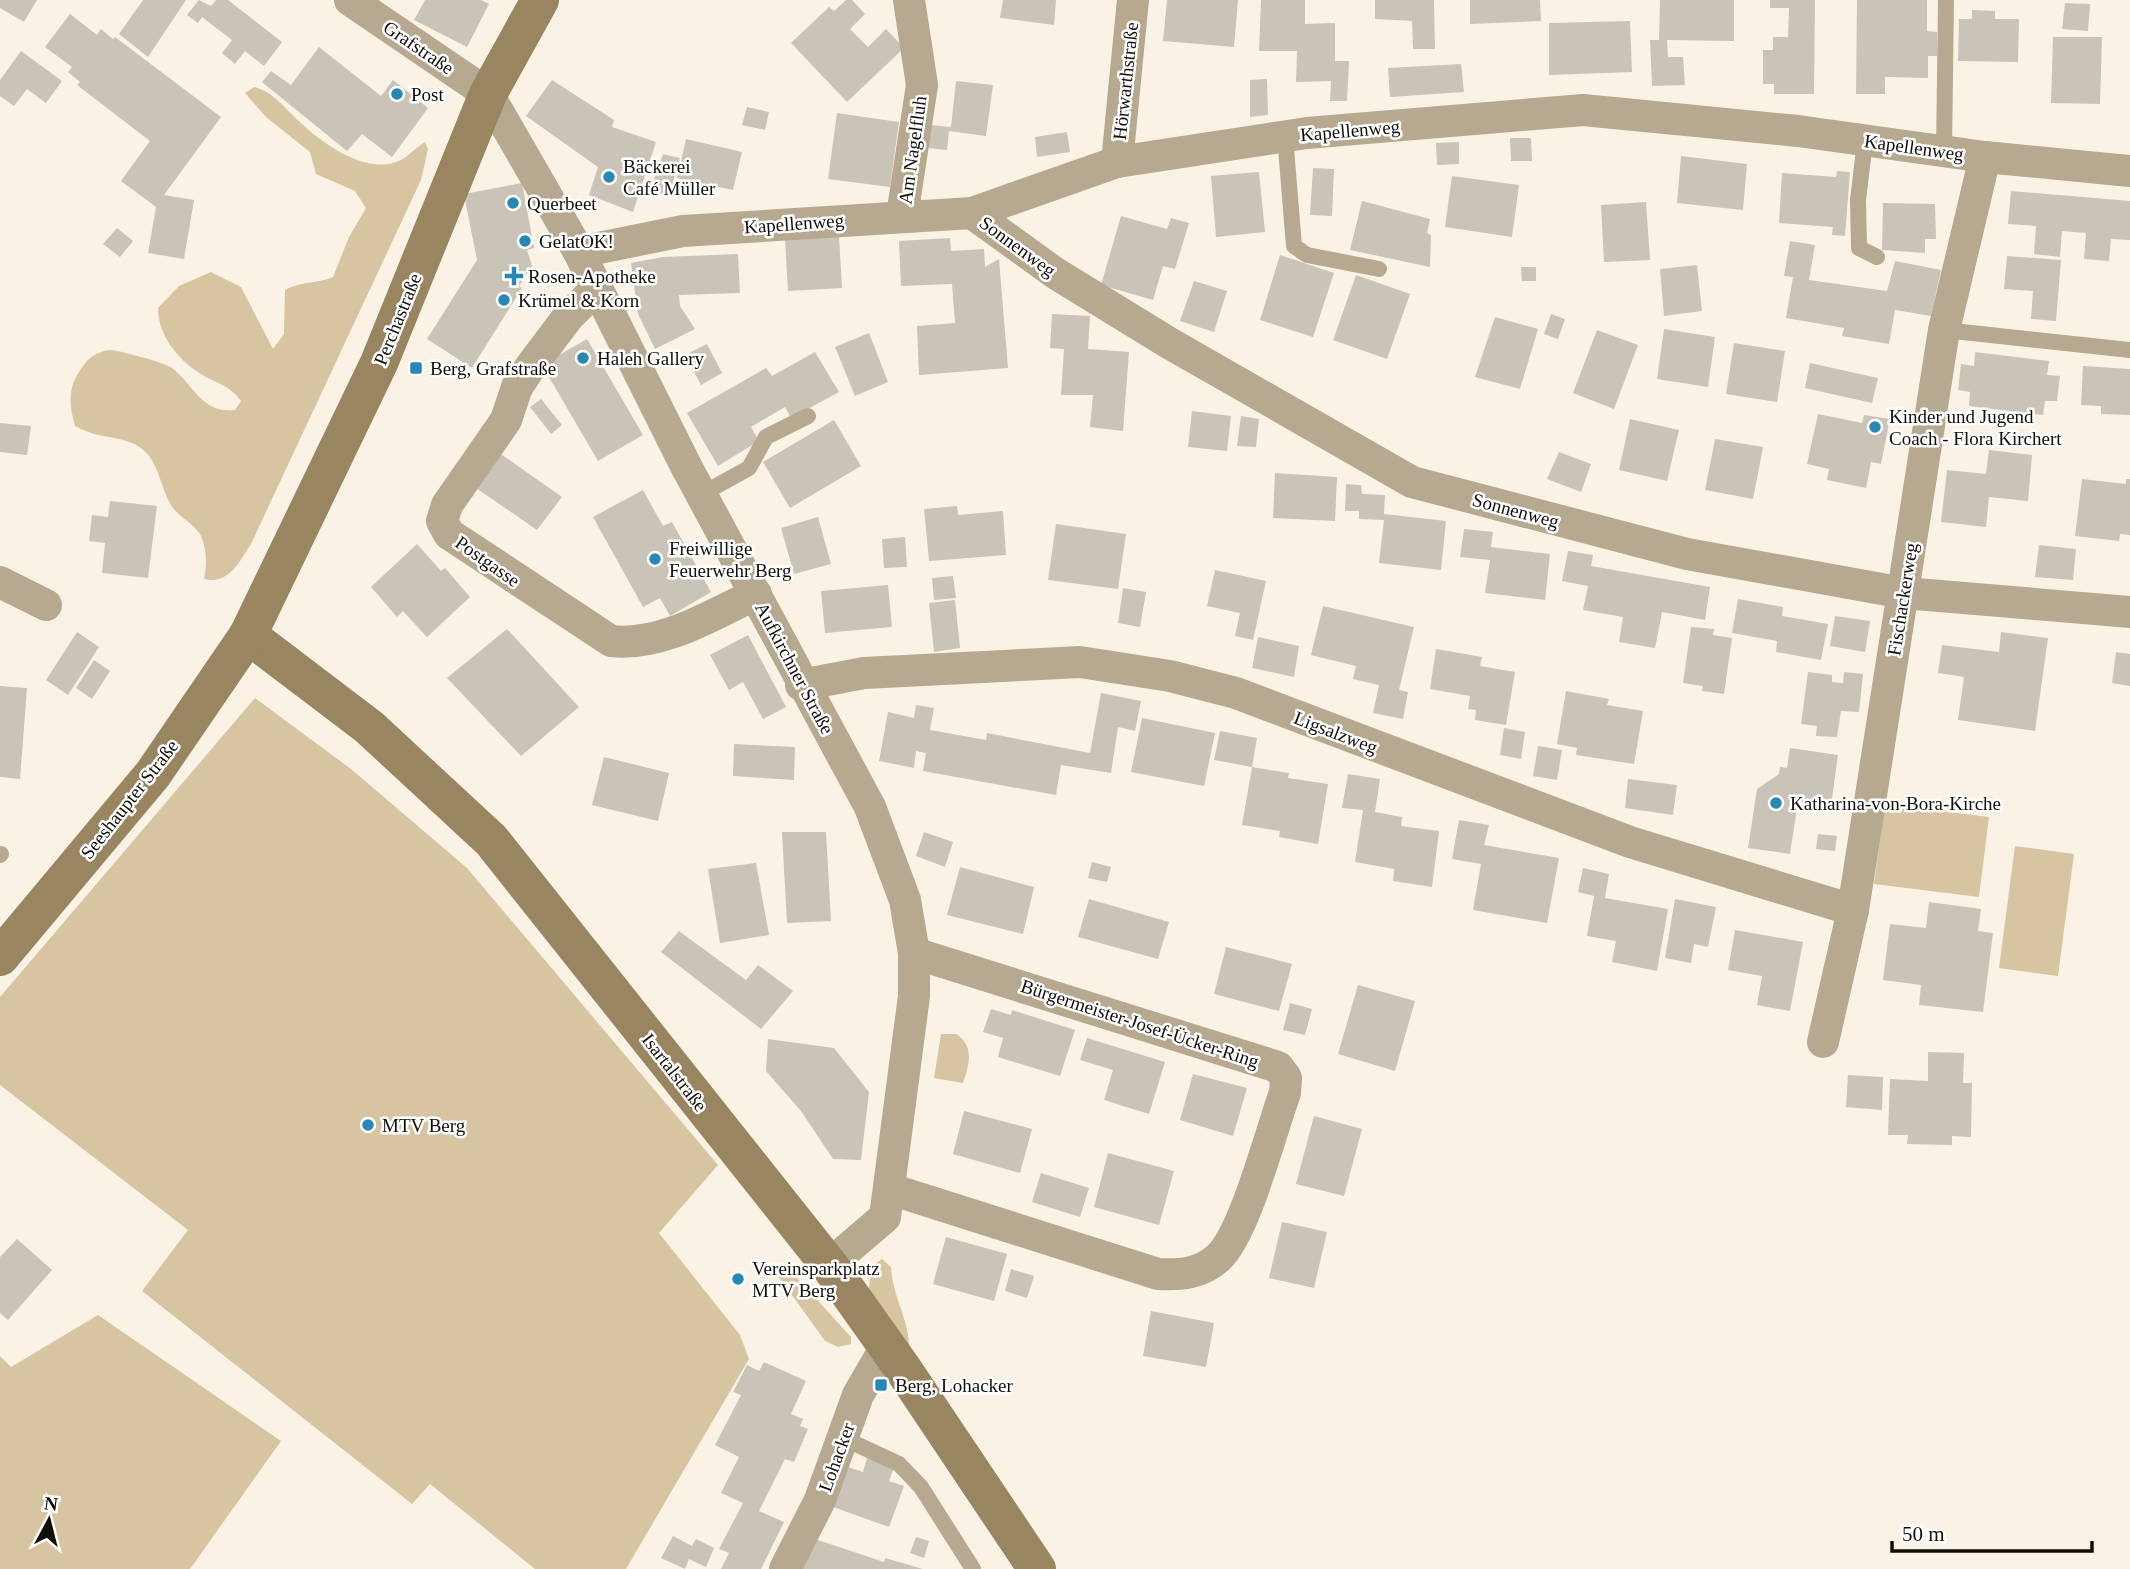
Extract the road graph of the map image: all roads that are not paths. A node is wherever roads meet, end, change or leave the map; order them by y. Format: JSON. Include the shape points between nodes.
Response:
{"nodes":[{"id":1,"x":350,"y":0,"type":"edge"},
{"id":2,"x":540,"y":0,"type":"edge"},
{"id":3,"x":909,"y":0,"type":"edge"},
{"id":4,"x":1133,"y":0,"type":"edge"},
{"id":5,"x":1946,"y":0,"type":"edge"},
{"id":6,"x":488,"y":94,"type":"junction"},
{"id":7,"x":1286,"y":136,"type":"junction"},
{"id":8,"x":1865,"y":141,"type":"junction"},
{"id":9,"x":1944,"y":151,"type":"junction"},
{"id":10,"x":1985,"y":157,"type":"junction"},
{"id":11,"x":1117,"y":162,"type":"junction"},
{"id":12,"x":2130,"y":171,"type":"edge"},
{"id":13,"x":972,"y":213,"type":"junction"},
{"id":14,"x":902,"y":216,"type":"junction"},
{"id":15,"x":579,"y":252,"type":"junction"},
{"id":16,"x":1877,"y":257,"type":"dead end"},
{"id":17,"x":1379,"y":269,"type":"dead end"},
{"id":18,"x":597,"y":288,"type":"junction"},
{"id":19,"x":1944,"y":330,"type":"junction"},
{"id":20,"x":2130,"y":350,"type":"edge"},
{"id":21,"x":808,"y":416,"type":"dead end"},
{"id":22,"x":702,"y":494,"type":"junction"},
{"id":23,"x":0,"y":582,"type":"edge"},
{"id":24,"x":1904,"y":593,"type":"junction"},
{"id":25,"x":755,"y":594,"type":"junction"},
{"id":26,"x":46,"y":605,"type":"dead end"},
{"id":27,"x":2130,"y":612,"type":"edge"},
{"id":28,"x":248,"y":635,"type":"junction"},
{"id":29,"x":801,"y":685,"type":"junction"},
{"id":30,"x":1853,"y":910,"type":"junction"},
{"id":31,"x":914,"y":953,"type":"junction"},
{"id":32,"x":0,"y":957,"type":"edge"},
{"id":33,"x":1823,"y":1042,"type":"dead end"},
{"id":34,"x":890,"y":1189,"type":"junction"},
{"id":35,"x":829,"y":1265,"type":"junction"},
{"id":36,"x":887,"y":1345,"type":"junction"},
{"id":37,"x":843,"y":1438,"type":"junction"},
{"id":38,"x":785,"y":1569,"type":"edge"},
{"id":39,"x":973,"y":1569,"type":"edge"},
{"id":40,"x":1037,"y":1569,"type":"edge"}],
"edges":[{"from":1,"to":6,"type":"street","name":"Grafstraße"},
{"from":2,"to":6,"type":"main road","name":"Perchastraße"},
{"from":3,"to":14,"type":"street","name":"Am Nagelfluh","via":[[922,85]]},
{"from":4,"to":11,"type":"street","name":"Hörwarthstraße"},
{"from":5,"to":9,"type":"lane"},
{"from":6,"to":15,"type":"street","name":"Aufkirchner Straße"},
{"from":6,"to":28,"type":"main road","name":"Perchastraße","via":[[379,363]]},
{"from":7,"to":8,"type":"street","name":"Kapellenweg","via":[[1583,110]]},
{"from":7,"to":11,"type":"street","name":"Kapellenweg"},
{"from":7,"to":17,"type":"lane","via":[[1294,246],[1307,255]]},
{"from":8,"to":9,"type":"street","name":"Kapellenweg"},
{"from":8,"to":16,"type":"lane","via":[[1858,200],[1859,248]]},
{"from":9,"to":10,"type":"street","name":"Kapellenweg"},
{"from":10,"to":12,"type":"street","name":"Kapellenweg"},
{"from":10,"to":19,"type":"street","name":"Fischackerweg"},
{"from":11,"to":13,"type":"street","name":"Kapellenweg"},
{"from":13,"to":14,"type":"street","name":"Kapellenweg"},
{"from":13,"to":24,"type":"street","name":"Sonnenweg","via":[[1055,274],[1412,482],[1688,554]]},
{"from":14,"to":15,"type":"street","name":"Kapellenweg","via":[[683,231]]},
{"from":15,"to":18,"type":"street","name":"Aufkirchner Straße"},
{"from":18,"to":22,"type":"street","name":"Aufkirchner Straße"},
{"from":18,"to":25,"type":"street","name":"Postgasse","via":[[554,335],[517,387],[506,420],[447,505],[442,521],[449,534],[611,641],[626,643],[676,632]]},
{"from":19,"to":20,"type":"lane"},
{"from":19,"to":24,"type":"street","name":"Fischackerweg"},
{"from":21,"to":22,"type":"lane","via":[[766,437],[749,468]]},
{"from":22,"to":25,"type":"street","name":"Aufkirchner Straße"},
{"from":23,"to":26,"type":"street"},
{"from":24,"to":27,"type":"street","name":"Sonnenweg"},
{"from":24,"to":30,"type":"street","name":"Fischackerweg"},
{"from":25,"to":29,"type":"street","name":"Aufkirchner Straße"},
{"from":28,"to":32,"type":"main road","name":"Seeshaupter Straße","via":[[153,774]]},
{"from":28,"to":35,"type":"main road","name":"Isartalstraße","via":[[369,727],[491,840]]},
{"from":29,"to":30,"type":"street","name":"Ligsalzweg","via":[[864,673],[1080,662],[1170,676],[1236,693],[1629,842]]},
{"from":29,"to":31,"type":"street","name":"Aufkirchner Straße","via":[[870,807],[905,900]]},
{"from":30,"to":33,"type":"street","name":"Fischackerweg"},
{"from":31,"to":34,"type":"street","name":"Aufkirchner Straße","via":[[914,996]]},
{"from":31,"to":34,"type":"street","name":"Bürgermeister-Josef-Ücker-Ring","via":[[1278,1067],[1286,1079],[1239,1224],[1219,1257],[1187,1276],[1158,1274]]},
{"from":34,"to":35,"type":"street","name":"Aufkirchner Straße","via":[[885,1217]]},
{"from":35,"to":36,"type":"main road","name":"Isartalstraße"},
{"from":36,"to":37,"type":"street","name":"Lohacker","via":[[858,1395]]},
{"from":36,"to":40,"type":"main road","name":"Isartalstraße"},
{"from":37,"to":38,"type":"street","name":"Lohacker","via":[[820,1500]]},
{"from":37,"to":39,"type":"lane","via":[[900,1464],[921,1487]]}]}
